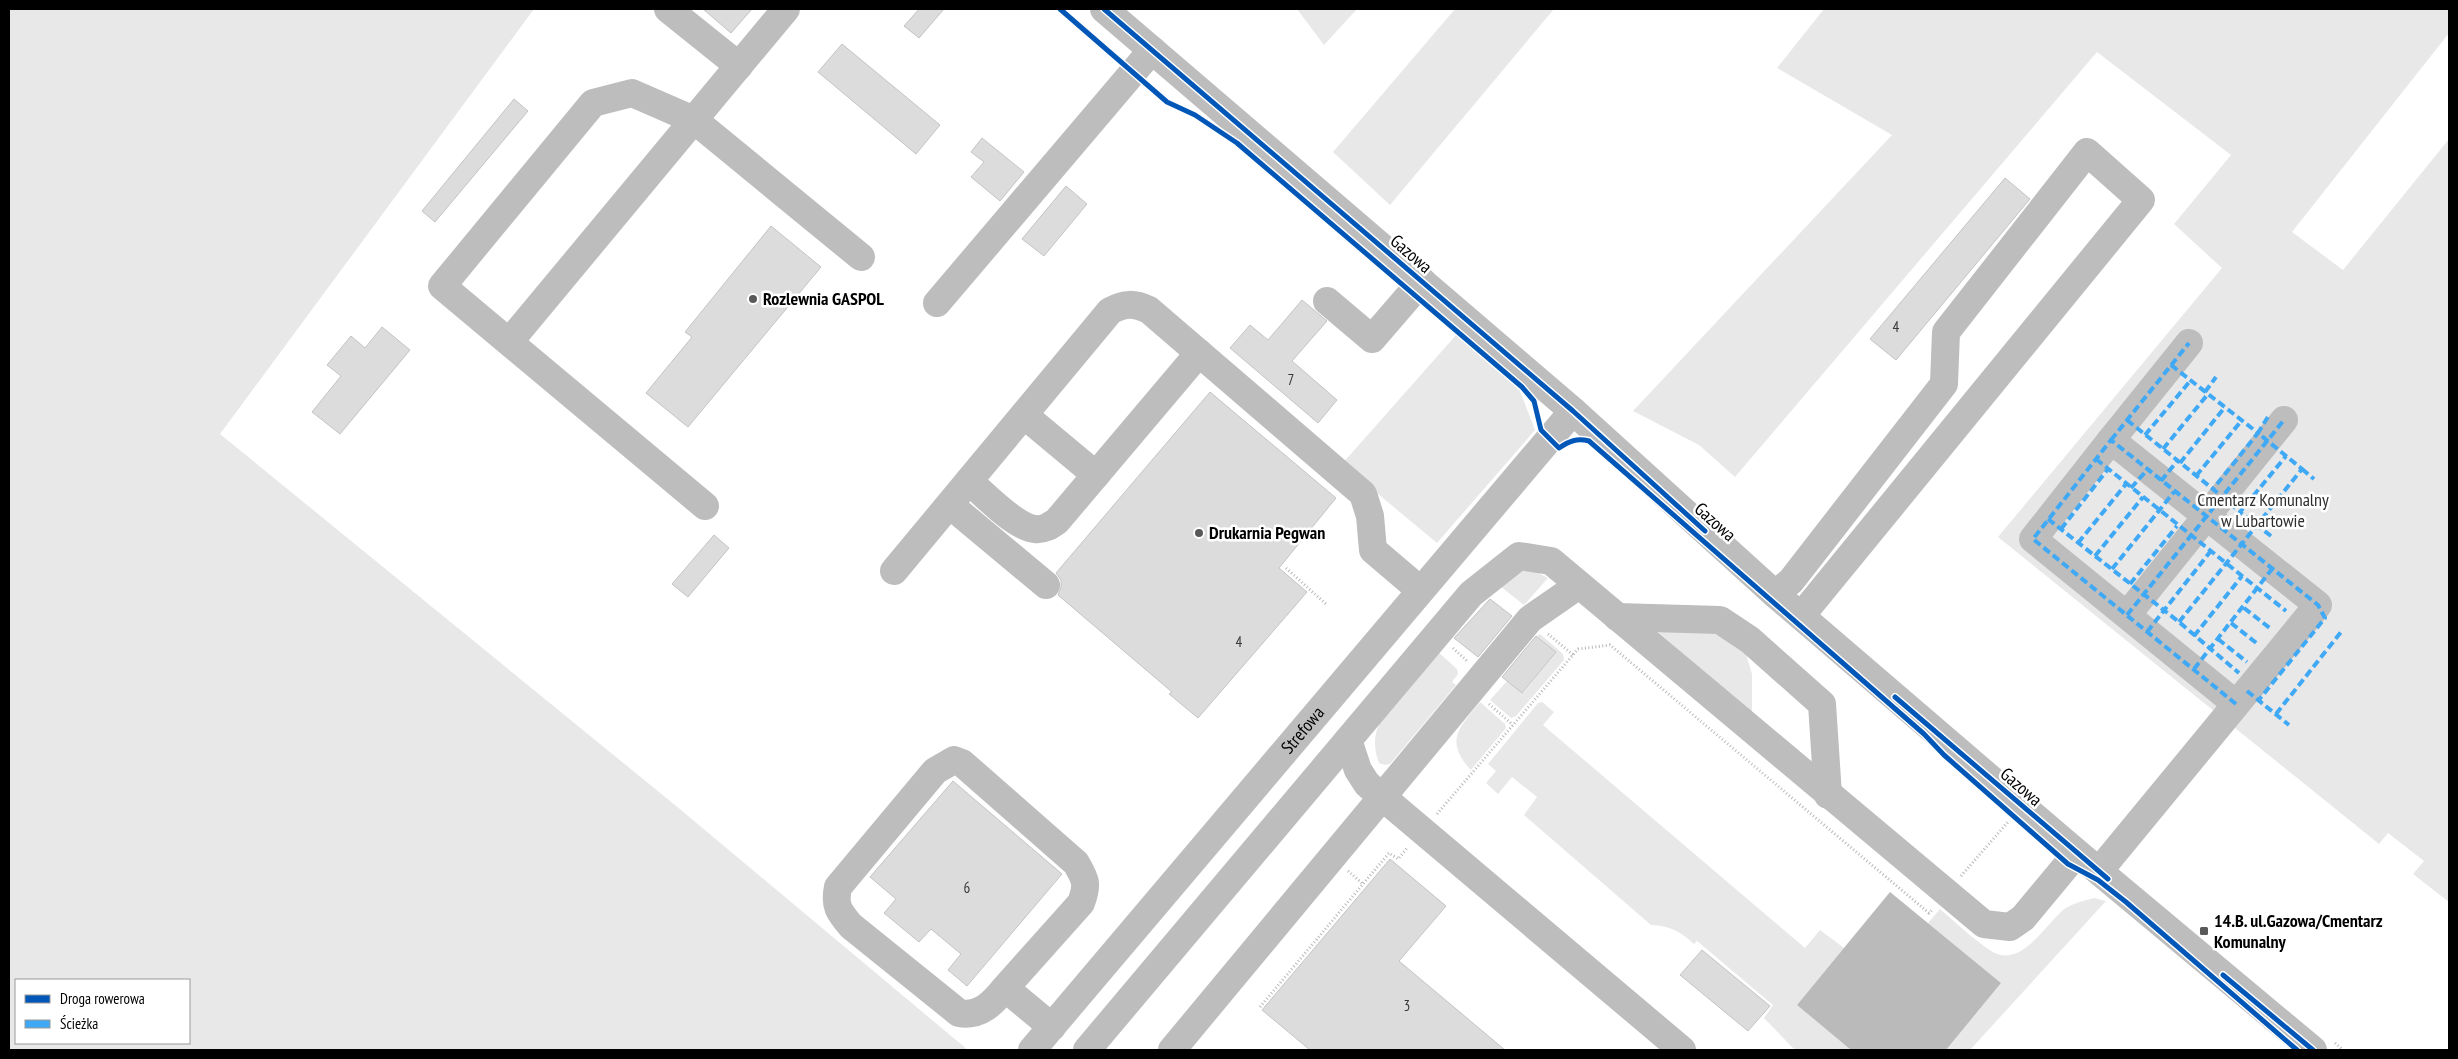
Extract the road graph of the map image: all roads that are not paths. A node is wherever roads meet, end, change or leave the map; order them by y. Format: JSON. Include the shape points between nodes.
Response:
{"nodes":[{"id":1,"x":786,"y":9,"type":"edge"},
{"id":2,"x":1104,"y":9,"type":"edge"},
{"id":3,"x":673,"y":11,"type":"edge"},
{"id":4,"x":1152,"y":50,"type":"junction"},
{"id":5,"x":739,"y":66,"type":"junction"},
{"id":6,"x":694,"y":120,"type":"junction"},
{"id":7,"x":861,"y":257,"type":"dead end"},
{"id":8,"x":1422,"y":281,"type":"junction"},
{"id":9,"x":1327,"y":301,"type":"dead end"},
{"id":10,"x":937,"y":303,"type":"dead end"},
{"id":11,"x":510,"y":341,"type":"junction"},
{"id":12,"x":2189,"y":343,"type":"dead end"},
{"id":13,"x":1199,"y":354,"type":"junction"},
{"id":14,"x":1573,"y":412,"type":"junction"},
{"id":15,"x":1024,"y":415,"type":"junction"},
{"id":16,"x":2284,"y":420,"type":"dead end"},
{"id":17,"x":2111,"y":440,"type":"junction"},
{"id":18,"x":1096,"y":475,"type":"junction"},
{"id":19,"x":969,"y":481,"type":"junction"},
{"id":20,"x":950,"y":505,"type":"junction"},
{"id":21,"x":705,"y":506,"type":"dead end"},
{"id":22,"x":2205,"y":518,"type":"junction"},
{"id":23,"x":894,"y":572,"type":"dead end"},
{"id":24,"x":1046,"y":585,"type":"dead end"},
{"id":25,"x":1579,"y":585,"type":"junction"},
{"id":26,"x":1420,"y":590,"type":"junction"},
{"id":27,"x":1775,"y":594,"type":"junction"},
{"id":28,"x":2127,"y":615,"type":"junction"},
{"id":29,"x":1801,"y":616,"type":"junction"},
{"id":30,"x":1617,"y":617,"type":"junction"},
{"id":31,"x":2236,"y":704,"type":"junction"},
{"id":32,"x":1305,"y":726,"type":"junction"},
{"id":33,"x":1342,"y":747,"type":"junction"},
{"id":34,"x":1828,"y":795,"type":"junction"},
{"id":35,"x":1384,"y":798,"type":"junction"},
{"id":36,"x":2077,"y":853,"type":"junction"},
{"id":37,"x":2099,"y":871,"type":"junction"},
{"id":38,"x":1006,"y":988,"type":"junction"},
{"id":39,"x":1052,"y":1027,"type":"junction"},
{"id":40,"x":1032,"y":1050,"type":"edge"},
{"id":41,"x":1087,"y":1050,"type":"edge"},
{"id":42,"x":1172,"y":1050,"type":"edge"},
{"id":43,"x":1682,"y":1050,"type":"edge"},
{"id":44,"x":2313,"y":1050,"type":"edge"}],
"edges":[{"from":1,"to":5,"type":"street"},
{"from":2,"to":4,"type":"street","name":"Gazowa"},
{"from":3,"to":5,"type":"street"},
{"from":4,"to":8,"type":"street","name":"Gazowa"},
{"from":4,"to":10,"type":"street"},
{"from":5,"to":6,"type":"street"},
{"from":6,"to":7,"type":"street"},
{"from":6,"to":11,"type":"street"},
{"from":6,"to":11,"type":"street","via":[[632,92],[593,103],[580,118],[442,286]]},
{"from":8,"to":9,"type":"street","via":[[1372,339]]},
{"from":8,"to":14,"type":"street","name":"Gazowa"},
{"from":11,"to":21,"type":"street"},
{"from":12,"to":17,"type":"street"},
{"from":13,"to":15,"type":"street","via":[[1149,310],[1136,304],[1122,305],[1110,311]]},
{"from":13,"to":18,"type":"street"},
{"from":13,"to":26,"type":"street","via":[[1363,494],[1370,516],[1373,550]]},
{"from":14,"to":26,"type":"street","name":"Strefowa"},
{"from":14,"to":27,"type":"street","name":"Gazowa"},
{"from":15,"to":18,"type":"street"},
{"from":15,"to":19,"type":"street"},
{"from":16,"to":22,"type":"street"},
{"from":17,"to":22,"type":"street"},
{"from":17,"to":28,"type":"street","via":[[2033,539]]},
{"from":18,"to":19,"type":"street","via":[[1057,521],[1046,528],[1034,529],[1017,522]]},
{"from":19,"to":20,"type":"street"},
{"from":20,"to":23,"type":"street"},
{"from":20,"to":24,"type":"street"},
{"from":22,"to":28,"type":"street"},
{"from":22,"to":31,"type":"street","via":[[2318,605]]},
{"from":25,"to":30,"type":"street"},
{"from":25,"to":33,"type":"street","via":[[1551,561],[1518,556],[1471,594]]},
{"from":25,"to":35,"type":"street","via":[[1530,619]]},
{"from":26,"to":32,"type":"street","name":"Strefowa"},
{"from":27,"to":29,"type":"street","name":"Gazowa"},
{"from":27,"to":29,"type":"street","via":[[1791,580],[1944,384],[1946,332],[2087,152],[2141,200]]},
{"from":28,"to":31,"type":"street"},
{"from":29,"to":36,"type":"street","name":"Gazowa"},
{"from":30,"to":34,"type":"street"},
{"from":30,"to":34,"type":"street","via":[[1720,620],[1750,640],[1822,704]]},
{"from":31,"to":37,"type":"street"},
{"from":32,"to":33,"type":"street"},
{"from":32,"to":39,"type":"street","name":"Strefowa"},
{"from":33,"to":35,"type":"street","via":[[1367,784]]},
{"from":33,"to":41,"type":"street"},
{"from":34,"to":36,"type":"street","via":[[1984,924],[2010,927],[2023,918]]},
{"from":35,"to":42,"type":"street"},
{"from":35,"to":43,"type":"street"},
{"from":36,"to":37,"type":"street","name":"Gazowa"},
{"from":37,"to":44,"type":"street","name":"Gazowa"},
{"from":38,"to":38,"type":"street","via":[[1082,903],[1087,888],[1076,863],[962,763],[954,760],[935,771],[838,887],[835,900],[840,913],[851,926],[959,1013],[969,1015],[981,1011]]},
{"from":38,"to":39,"type":"street"},
{"from":39,"to":40,"type":"street","name":"Strefowa"}]}
